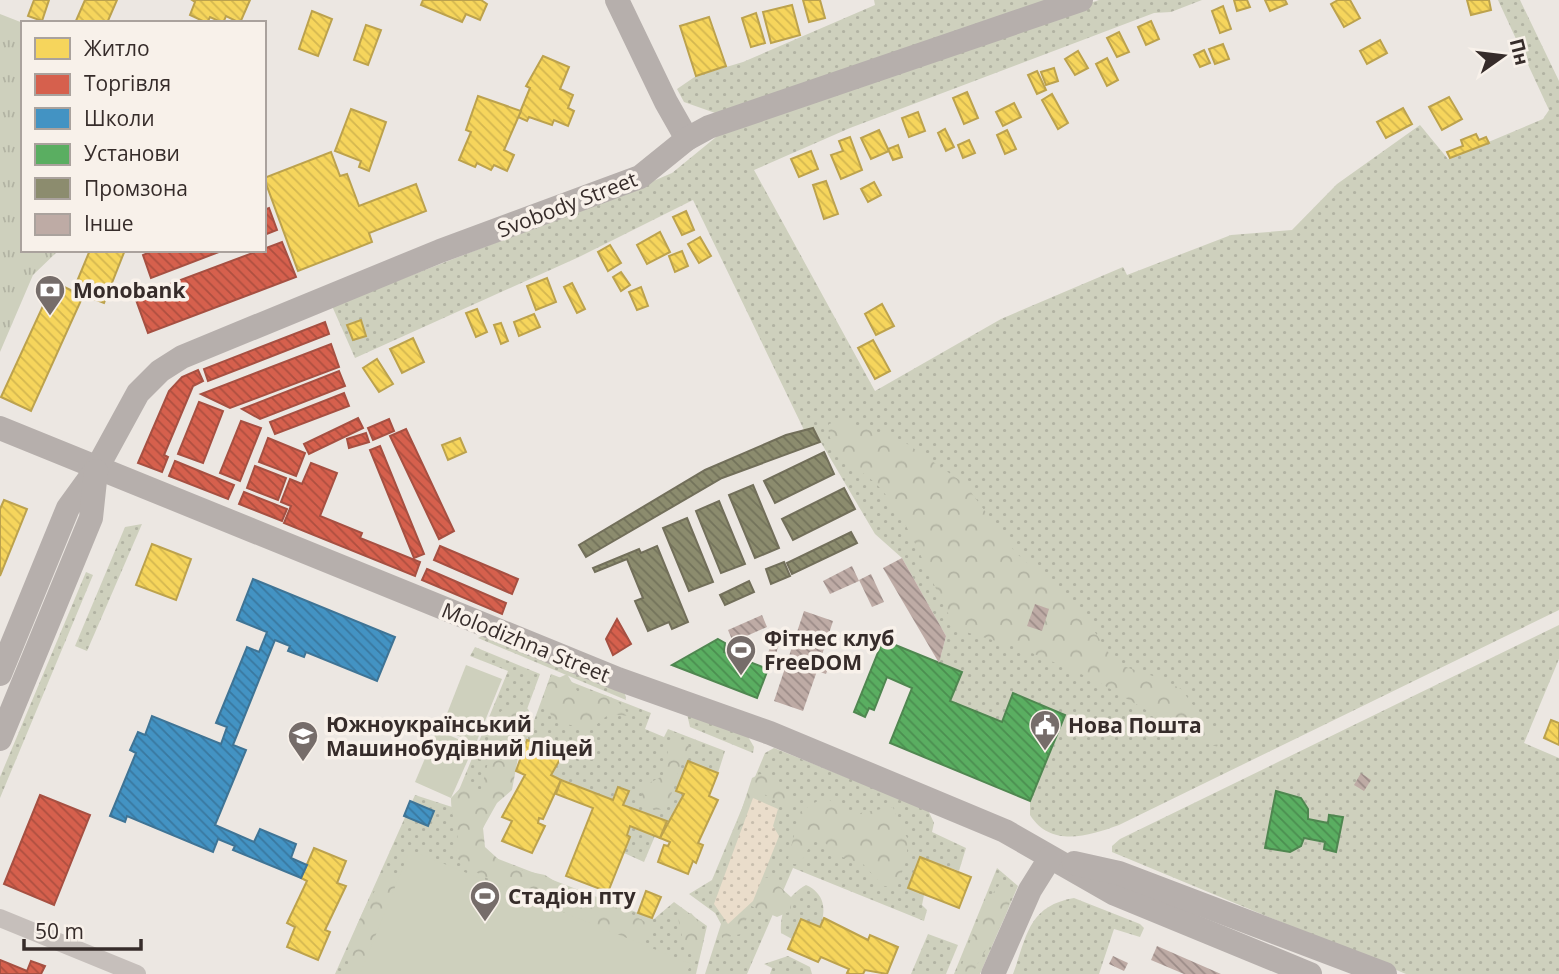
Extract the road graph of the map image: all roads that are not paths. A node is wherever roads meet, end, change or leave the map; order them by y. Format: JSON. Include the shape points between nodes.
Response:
{"nodes":[{"id":1,"x":617,"y":0,"type":"edge"},
{"id":2,"x":1081,"y":0,"type":"edge"},
{"id":3,"x":687,"y":139,"type":"junction"},
{"id":4,"x":0,"y":428,"type":"edge"},
{"id":5,"x":97,"y":468,"type":"junction"},
{"id":6,"x":0,"y":674,"type":"edge"},
{"id":7,"x":0,"y":739,"type":"edge"},
{"id":8,"x":1050,"y":858,"type":"junction"},
{"id":9,"x":0,"y":918,"type":"edge"},
{"id":10,"x":137,"y":974,"type":"edge"},
{"id":11,"x":993,"y":974,"type":"edge"},
{"id":12,"x":1310,"y":974,"type":"edge"},
{"id":13,"x":1385,"y":974,"type":"edge"}],
"edges":[{"from":1,"to":3,"type":"street"},
{"from":2,"to":3,"type":"street","name":"Svobody Street","via":[[739,116]]},
{"from":3,"to":5,"type":"street","name":"Svobody Street","via":[[640,177],[440,251],[182,357],[138,393]]},
{"from":4,"to":5,"type":"street","name":"Molodizhna Street"},
{"from":5,"to":6,"type":"street","via":[[68,508]]},
{"from":5,"to":7,"type":"street","via":[[91,518]]},
{"from":5,"to":8,"type":"street","name":"Molodizhna Street","via":[[618,679],[807,749],[1005,831]]},
{"from":8,"to":11,"type":"street","via":[[1030,890]]},
{"from":8,"to":12,"type":"street","name":"Molodizhna Street","via":[[1115,894]]},
{"from":8,"to":13,"type":"street","via":[[1119,873]]},
{"from":9,"to":10,"type":"street"}]}
